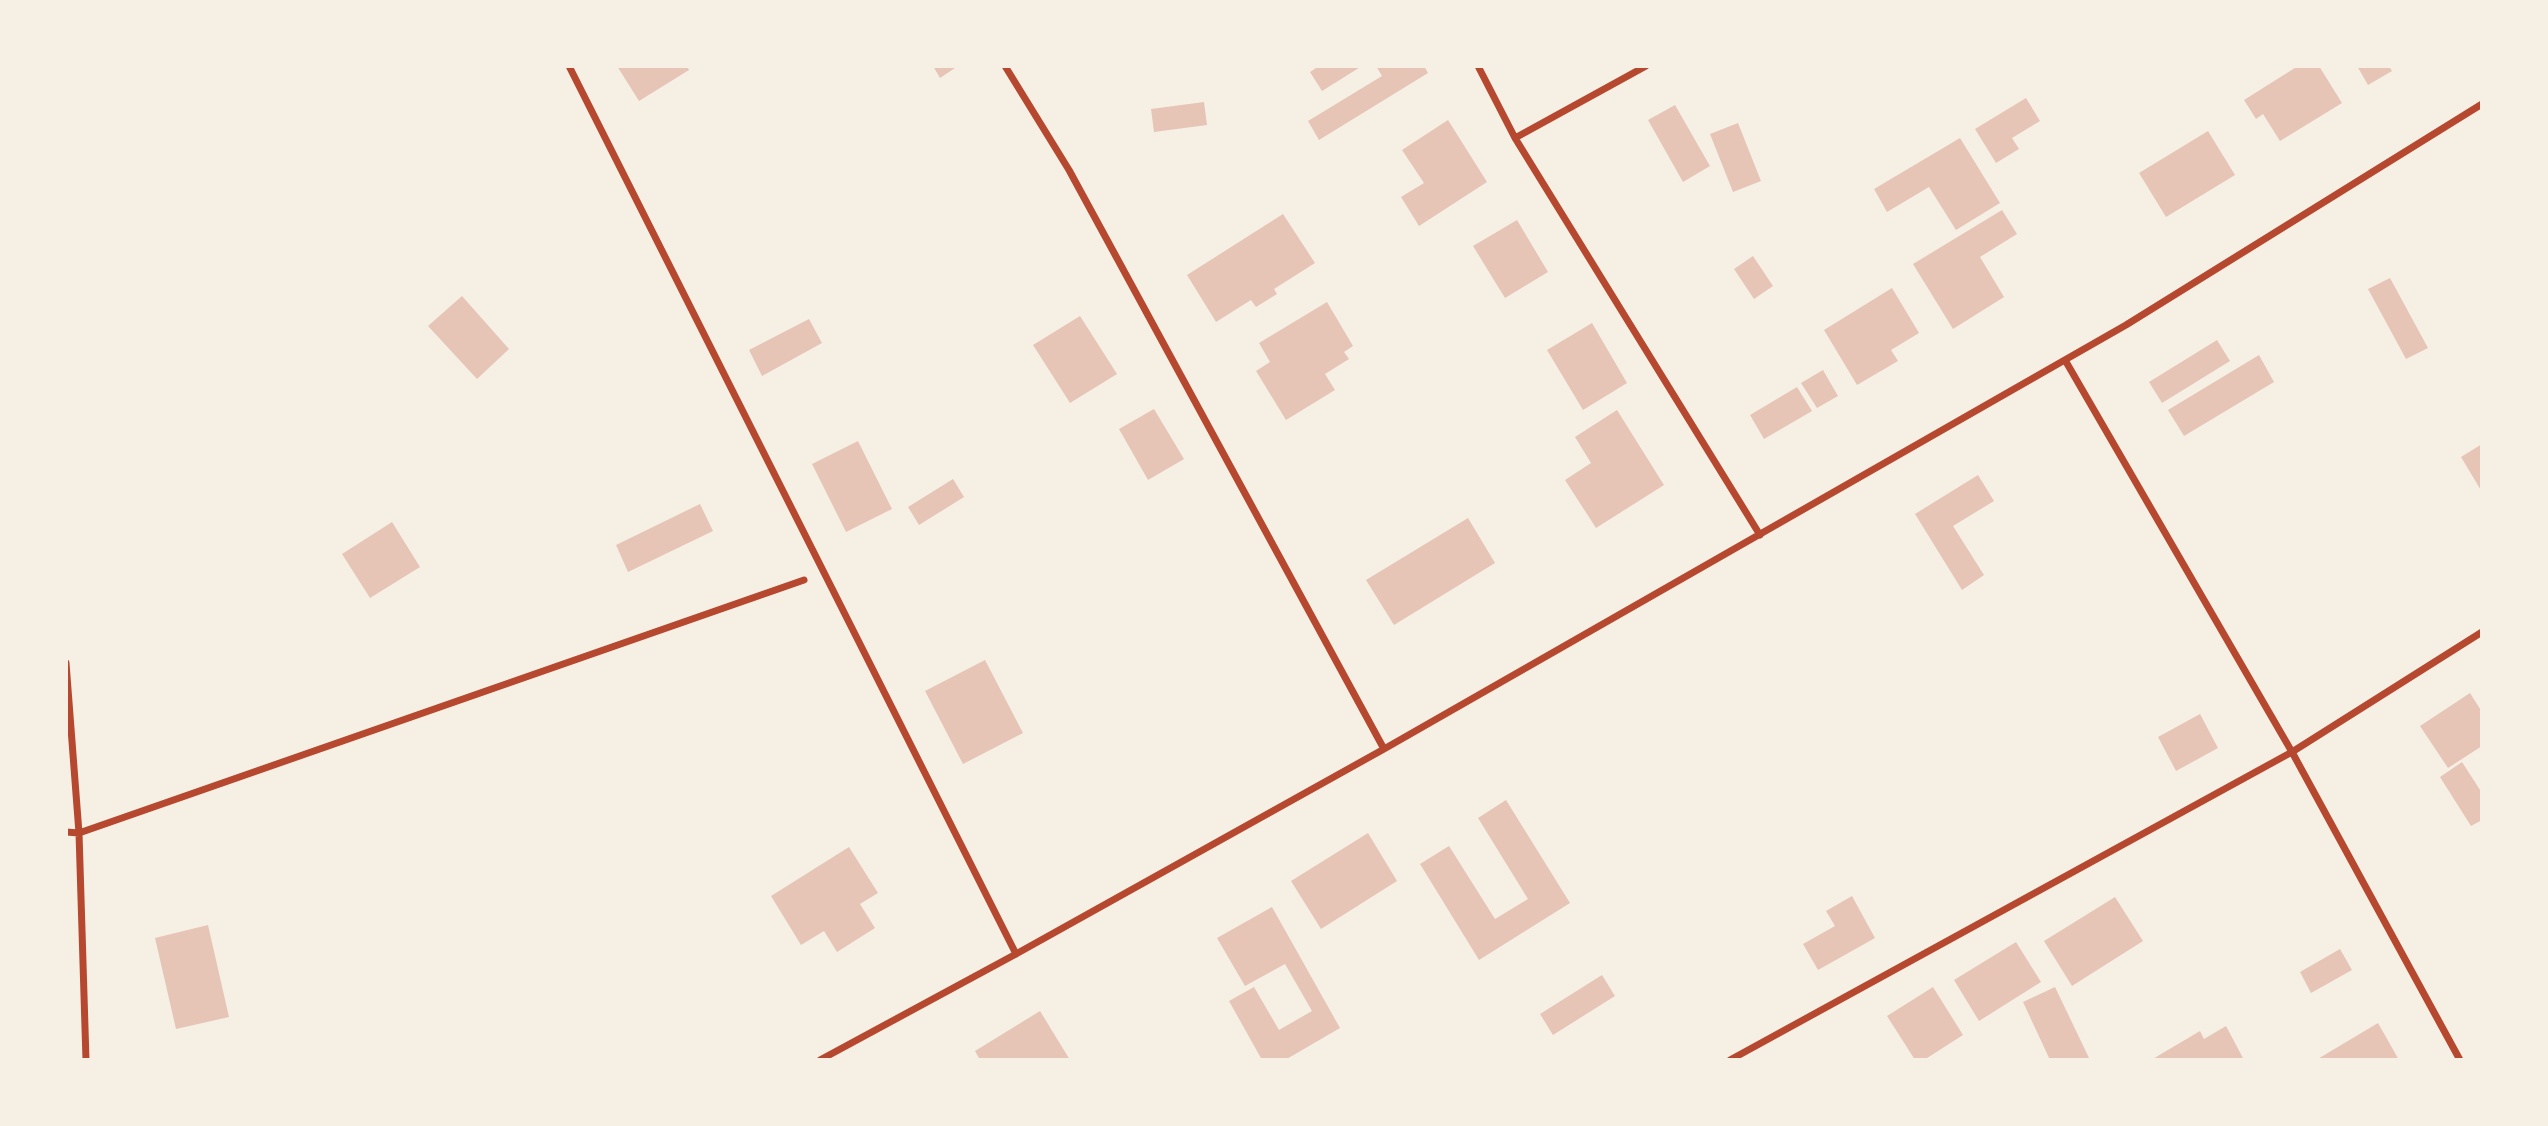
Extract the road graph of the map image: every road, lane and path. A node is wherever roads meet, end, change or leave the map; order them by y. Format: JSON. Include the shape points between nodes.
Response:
{"nodes":[{"id":1,"x":569,"y":66,"type":"edge"},
{"id":2,"x":1005,"y":66,"type":"edge"},
{"id":3,"x":1478,"y":66,"type":"edge"},
{"id":4,"x":1646,"y":66,"type":"edge"},
{"id":5,"x":2482,"y":104,"type":"edge"},
{"id":6,"x":1515,"y":138,"type":"junction"},
{"id":7,"x":2065,"y":360,"type":"junction"},
{"id":8,"x":1760,"y":535,"type":"junction"},
{"id":9,"x":804,"y":580,"type":"dead end"},
{"id":10,"x":2482,"y":632,"type":"edge"},
{"id":11,"x":66,"y":663,"type":"edge"},
{"id":12,"x":1384,"y":749,"type":"junction"},
{"id":13,"x":2292,"y":752,"type":"junction"},
{"id":14,"x":66,"y":832,"type":"edge"},
{"id":15,"x":79,"y":832,"type":"junction"},
{"id":16,"x":1016,"y":954,"type":"junction"},
{"id":17,"x":86,"y":1059,"type":"edge"},
{"id":18,"x":820,"y":1059,"type":"edge"},
{"id":19,"x":1730,"y":1059,"type":"edge"},
{"id":20,"x":2460,"y":1059,"type":"edge"}],
"edges":[{"from":1,"to":16,"type":"street"},
{"from":2,"to":12,"type":"street","via":[[1069,170]]},
{"from":3,"to":6,"type":"street"},
{"from":4,"to":6,"type":"street"},
{"from":5,"to":7,"type":"street"},
{"from":6,"to":8,"type":"street"},
{"from":7,"to":8,"type":"street"},
{"from":7,"to":13,"type":"street"},
{"from":8,"to":12,"type":"street"},
{"from":9,"to":15,"type":"street"},
{"from":10,"to":13,"type":"street"},
{"from":11,"to":15,"type":"street"},
{"from":12,"to":16,"type":"street"},
{"from":13,"to":19,"type":"street"},
{"from":13,"to":20,"type":"street"},
{"from":14,"to":15,"type":"street"},
{"from":15,"to":17,"type":"street"},
{"from":16,"to":18,"type":"street"}]}
